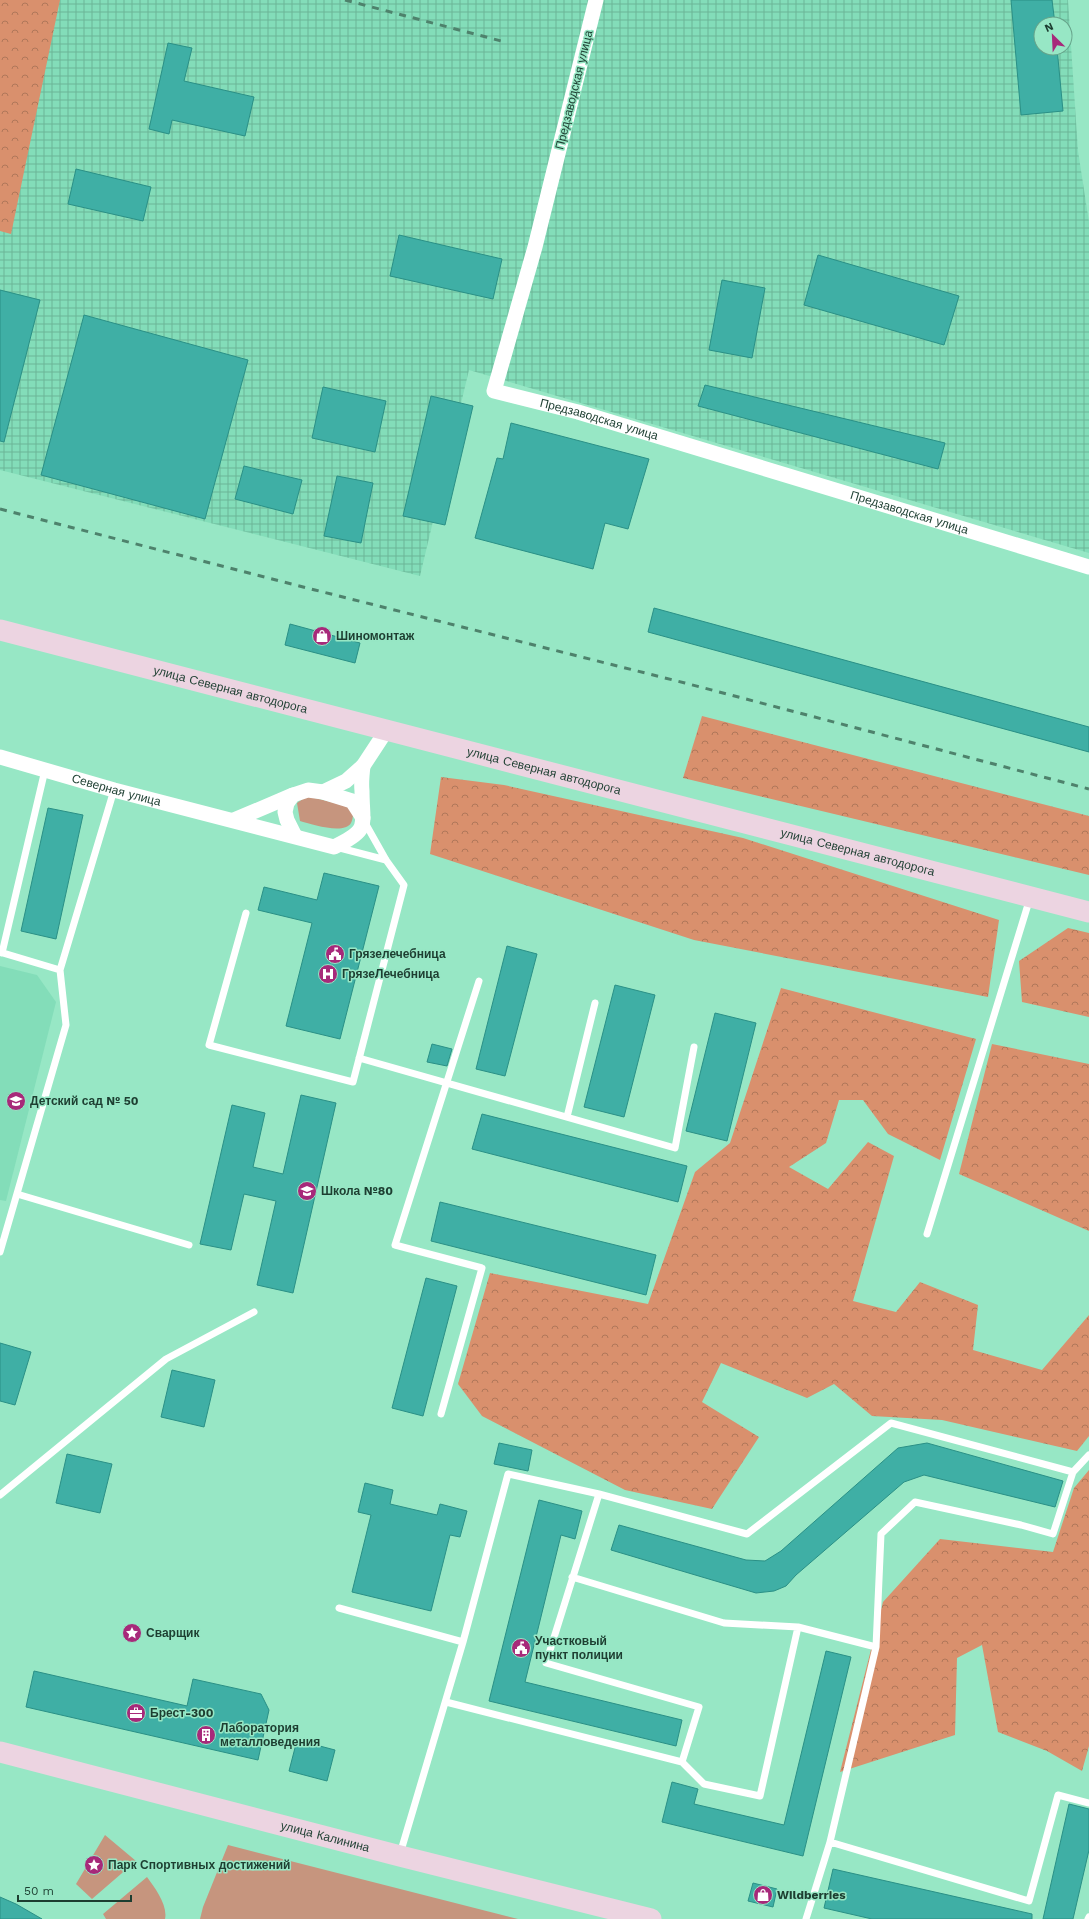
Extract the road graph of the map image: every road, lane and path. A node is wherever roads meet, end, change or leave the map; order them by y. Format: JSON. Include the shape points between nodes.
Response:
{"nodes":[{"id":1,"x":596,"y":0,"type":"edge"},
{"id":2,"x":1089,"y":568,"type":"edge"},
{"id":3,"x":0,"y":630,"type":"edge"},
{"id":4,"x":386,"y":731,"type":"junction"},
{"id":5,"x":0,"y":757,"type":"edge"},
{"id":6,"x":363,"y":766,"type":"junction"},
{"id":7,"x":45,"y":770,"type":"junction"},
{"id":8,"x":114,"y":790,"type":"junction"},
{"id":9,"x":323,"y":792,"type":"junction"},
{"id":10,"x":293,"y":795,"type":"junction"},
{"id":11,"x":234,"y":820,"type":"junction"},
{"id":12,"x":364,"y":821,"type":"junction"},
{"id":13,"x":295,"y":836,"type":"junction"},
{"id":14,"x":334,"y":847,"type":"junction"},
{"id":15,"x":386,"y":860,"type":"junction"},
{"id":16,"x":1030,"y":896,"type":"junction"},
{"id":17,"x":1089,"y":912,"type":"edge"},
{"id":18,"x":246,"y":913,"type":"dead end"},
{"id":19,"x":1,"y":953,"type":"edge"},
{"id":20,"x":60,"y":970,"type":"junction"},
{"id":21,"x":479,"y":980,"type":"dead end"},
{"id":22,"x":595,"y":1002,"type":"dead end"},
{"id":23,"x":694,"y":1047,"type":"dead end"},
{"id":24,"x":360,"y":1058,"type":"junction"},
{"id":25,"x":447,"y":1083,"type":"junction"},
{"id":26,"x":566,"y":1117,"type":"junction"},
{"id":27,"x":17,"y":1194,"type":"junction"},
{"id":28,"x":927,"y":1234,"type":"dead end"},
{"id":29,"x":189,"y":1245,"type":"dead end"},
{"id":30,"x":0,"y":1252,"type":"edge"},
{"id":31,"x":254,"y":1312,"type":"dead end"},
{"id":32,"x":441,"y":1414,"type":"dead end"},
{"id":33,"x":1089,"y":1455,"type":"edge"},
{"id":34,"x":1073,"y":1472,"type":"junction"},
{"id":35,"x":599,"y":1494,"type":"junction"},
{"id":36,"x":0,"y":1495,"type":"edge"},
{"id":37,"x":572,"y":1577,"type":"junction"},
{"id":38,"x":339,"y":1608,"type":"dead end"},
{"id":39,"x":798,"y":1627,"type":"junction"},
{"id":40,"x":463,"y":1642,"type":"junction"},
{"id":41,"x":876,"y":1647,"type":"junction"},
{"id":42,"x":446,"y":1702,"type":"junction"},
{"id":43,"x":0,"y":1752,"type":"edge"},
{"id":44,"x":682,"y":1762,"type":"junction"},
{"id":45,"x":1089,"y":1804,"type":"edge"},
{"id":46,"x":830,"y":1842,"type":"junction"},
{"id":47,"x":400,"y":1856,"type":"junction"},
{"id":48,"x":651,"y":1919,"type":"edge"},
{"id":49,"x":806,"y":1919,"type":"edge"}],
"edges":[{"from":1,"to":2,"type":"street","name":"Предзаводская улица","via":[[535,247],[494,391],[578,412]]},
{"from":3,"to":4,"type":"main road","name":"улица Северная автодорога"},
{"from":4,"to":6,"type":"street"},
{"from":4,"to":16,"type":"main road","name":"улица Северная автодорога"},
{"from":5,"to":7,"type":"street","name":"Северная улица"},
{"from":6,"to":9,"type":"street","via":[[346,781]]},
{"from":6,"to":12,"type":"street"},
{"from":7,"to":8,"type":"street","name":"Северная улица"},
{"from":7,"to":19,"type":"lane"},
{"from":8,"to":11,"type":"street","name":"Северная улица"},
{"from":8,"to":20,"type":"lane"},
{"from":9,"to":10,"type":"street","via":[[308,790]]},
{"from":9,"to":12,"type":"street","via":[[352,802]]},
{"from":10,"to":11,"type":"street"},
{"from":10,"to":13,"type":"street","via":[[287,803],[285,812]]},
{"from":11,"to":13,"type":"street","name":"Северная улица"},
{"from":12,"to":14,"type":"street","via":[[355,836]]},
{"from":12,"to":15,"type":"lane"},
{"from":13,"to":14,"type":"street"},
{"from":14,"to":15,"type":"lane"},
{"from":15,"to":24,"type":"lane","via":[[404,885]]},
{"from":16,"to":17,"type":"main road","name":"улица Северная автодорога"},
{"from":16,"to":28,"type":"lane"},
{"from":18,"to":24,"type":"lane","via":[[209,1045],[353,1082]]},
{"from":19,"to":20,"type":"lane"},
{"from":20,"to":27,"type":"lane","via":[[66,1025]]},
{"from":21,"to":25,"type":"lane"},
{"from":22,"to":26,"type":"lane"},
{"from":23,"to":26,"type":"lane","via":[[675,1148]]},
{"from":24,"to":25,"type":"lane"},
{"from":25,"to":26,"type":"lane"},
{"from":25,"to":32,"type":"lane","via":[[395,1245],[482,1268]]},
{"from":27,"to":29,"type":"lane"},
{"from":27,"to":30,"type":"lane"},
{"from":31,"to":36,"type":"lane","via":[[166,1359]]},
{"from":33,"to":34,"type":"lane"},
{"from":34,"to":35,"type":"lane","via":[[891,1422],[748,1534]]},
{"from":34,"to":41,"type":"lane","via":[[1053,1534],[915,1502],[881,1534]]},
{"from":35,"to":37,"type":"lane"},
{"from":35,"to":40,"type":"lane","via":[[508,1474]]},
{"from":37,"to":39,"type":"lane","via":[[724,1623]]},
{"from":37,"to":44,"type":"lane","via":[[546,1663],[699,1707]]},
{"from":38,"to":40,"type":"lane"},
{"from":39,"to":41,"type":"lane"},
{"from":39,"to":44,"type":"lane","via":[[760,1796],[704,1784]]},
{"from":40,"to":42,"type":"lane"},
{"from":41,"to":46,"type":"lane"},
{"from":42,"to":44,"type":"lane"},
{"from":42,"to":47,"type":"lane"},
{"from":43,"to":47,"type":"main road","name":"улица Калинина"},
{"from":45,"to":46,"type":"lane","via":[[1058,1795],[1029,1901]]},
{"from":46,"to":49,"type":"lane"},
{"from":47,"to":48,"type":"main road","name":"улица Калинина"}]}
